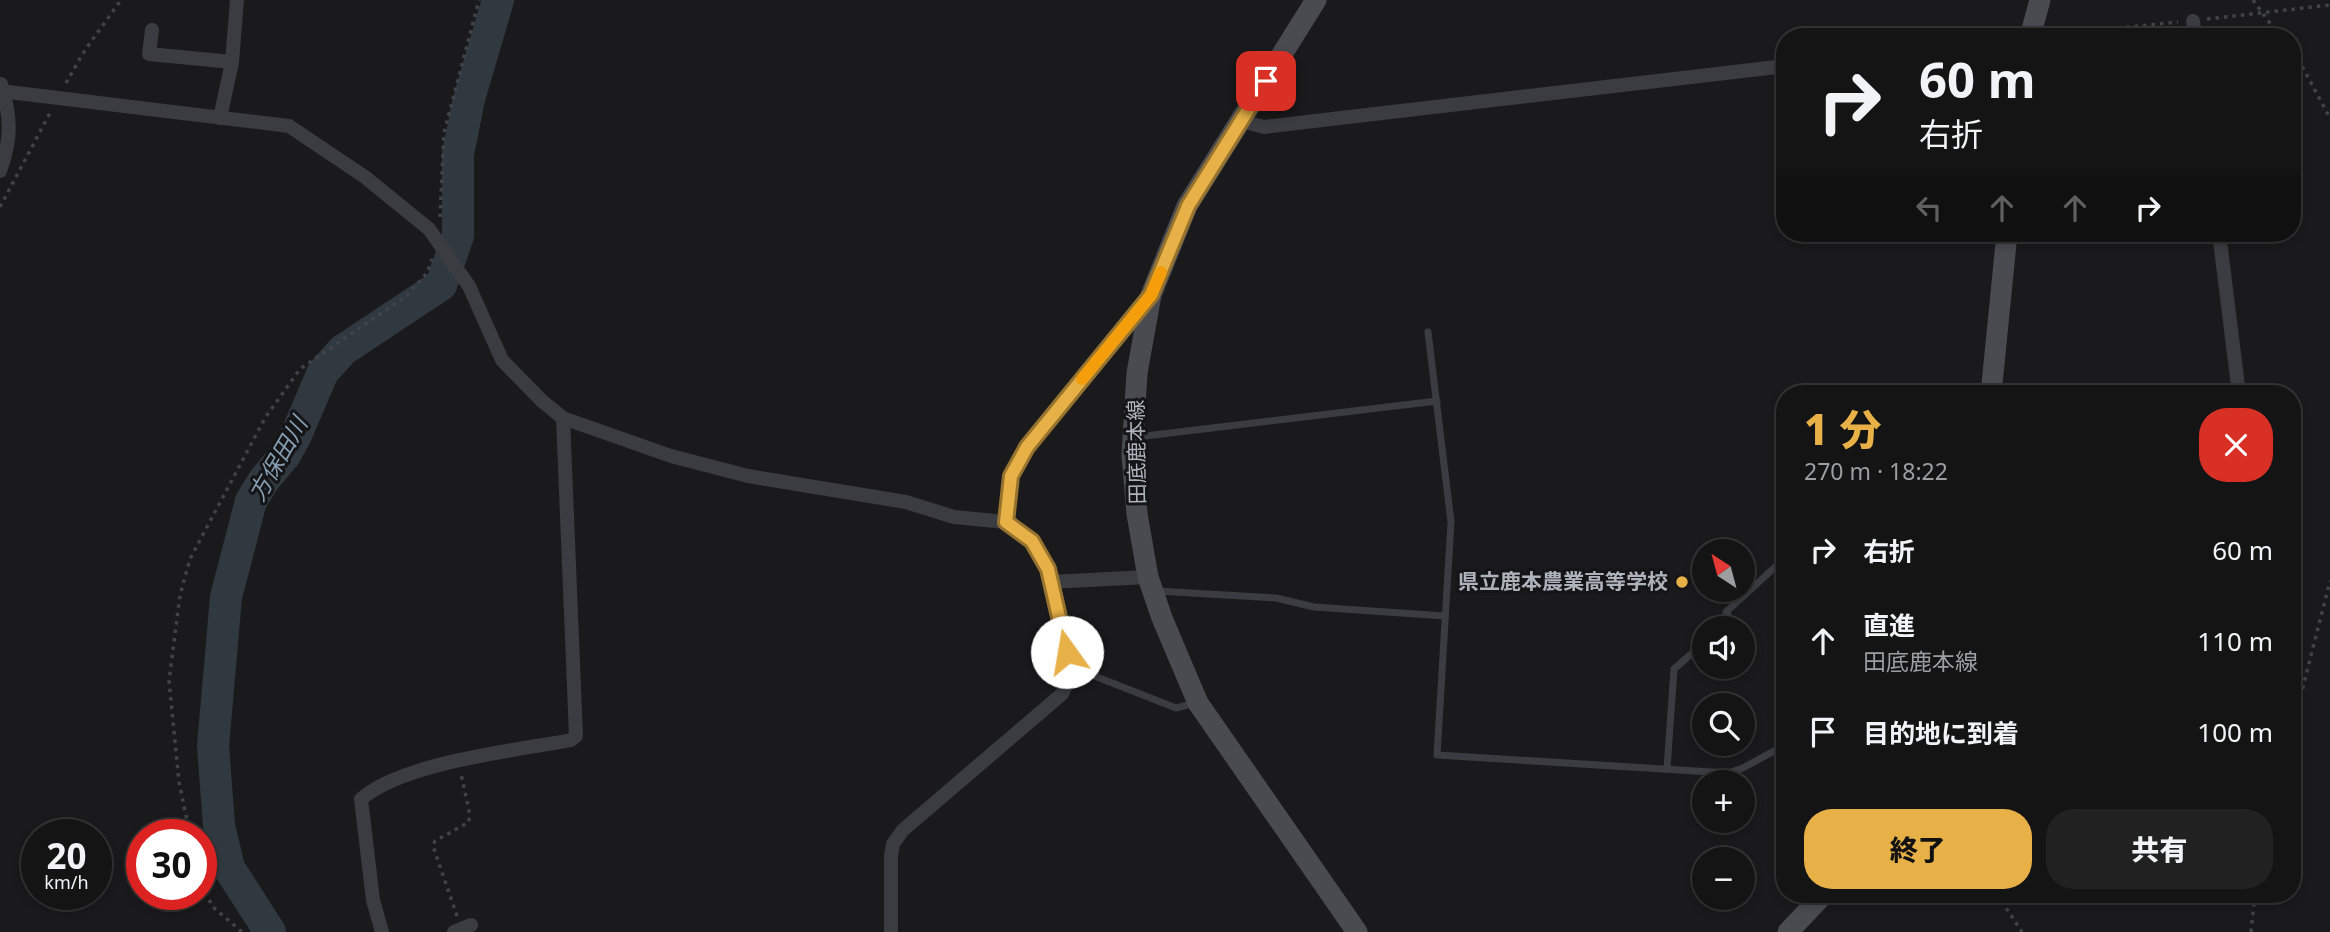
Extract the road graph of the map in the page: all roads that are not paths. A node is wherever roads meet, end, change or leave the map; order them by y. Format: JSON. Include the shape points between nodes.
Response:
{"nodes":[{"id":1,"x":237,"y":0,"type":"edge"},
{"id":2,"x":1316,"y":0,"type":"edge"},
{"id":3,"x":2040,"y":0,"type":"edge"},
{"id":4,"x":2193,"y":21,"type":"dead end"},
{"id":5,"x":2032,"y":28,"type":"edge"},
{"id":6,"x":2194,"y":28,"type":"edge"},
{"id":7,"x":152,"y":30,"type":"dead end"},
{"id":8,"x":232,"y":62,"type":"junction"},
{"id":9,"x":1776,"y":67,"type":"edge"},
{"id":10,"x":1,"y":88,"type":"edge"},
{"id":11,"x":220,"y":118,"type":"junction"},
{"id":12,"x":1241,"y":121,"type":"junction"},
{"id":13,"x":0,"y":171,"type":"edge"},
{"id":14,"x":2006,"y":242,"type":"edge"},
{"id":15,"x":2220,"y":242,"type":"edge"},
{"id":16,"x":1151,"y":295,"type":"junction"},
{"id":17,"x":1428,"y":332,"type":"dead end"},
{"id":18,"x":1992,"y":385,"type":"edge"},
{"id":19,"x":2238,"y":385,"type":"edge"},
{"id":20,"x":1437,"y":401,"type":"junction"},
{"id":21,"x":563,"y":418,"type":"junction"},
{"id":22,"x":1133,"y":438,"type":"junction"},
{"id":23,"x":1006,"y":522,"type":"junction"},
{"id":24,"x":1776,"y":566,"type":"edge"},
{"id":25,"x":1051,"y":582,"type":"junction"},
{"id":26,"x":1151,"y":584,"type":"junction"},
{"id":27,"x":1445,"y":616,"type":"junction"},
{"id":28,"x":1728,"y":616,"type":"edge"},
{"id":29,"x":1692,"y":653,"type":"edge"},
{"id":30,"x":1074,"y":668,"type":"junction"},
{"id":31,"x":1198,"y":703,"type":"junction"},
{"id":32,"x":1776,"y":750,"type":"edge"},
{"id":33,"x":1667,"y":769,"type":"junction"},
{"id":34,"x":1815,"y":903,"type":"edge"},
{"id":35,"x":383,"y":932,"type":"edge"},
{"id":36,"x":891,"y":932,"type":"edge"},
{"id":37,"x":1357,"y":932,"type":"edge"},
{"id":38,"x":1788,"y":932,"type":"edge"}],
"edges":[{"from":1,"to":8,"type":"street"},
{"from":2,"to":12,"type":"main road","name":"田底鹿本線"},
{"from":3,"to":5,"type":"main road"},
{"from":4,"to":6,"type":"street"},
{"from":7,"to":8,"type":"street","via":[[149,54]]},
{"from":8,"to":11,"type":"street"},
{"from":9,"to":12,"type":"street","via":[[1264,127]]},
{"from":10,"to":11,"type":"street"},
{"from":10,"to":13,"type":"street","via":[[10,121],[9,147]]},
{"from":11,"to":21,"type":"street","via":[[289,126],[365,177],[429,229],[470,286],[502,360]]},
{"from":12,"to":16,"type":"main road","name":"田底鹿本線","via":[[1188,206]]},
{"from":14,"to":18,"type":"main road"},
{"from":15,"to":19,"type":"street"},
{"from":16,"to":22,"type":"main road","name":"田底鹿本線","via":[[1137,373]]},
{"from":16,"to":23,"type":"street","via":[[1027,447],[1011,476]]},
{"from":17,"to":20,"type":"lane"},
{"from":20,"to":22,"type":"lane"},
{"from":20,"to":27,"type":"lane","via":[[1451,522]]},
{"from":21,"to":23,"type":"street","via":[[671,456],[748,476],[906,502],[954,517]]},
{"from":21,"to":35,"type":"street","via":[[576,736],[406,775],[374,788],[361,799],[373,900]]},
{"from":22,"to":26,"type":"main road","name":"田底鹿本線","via":[[1137,514]]},
{"from":23,"to":25,"type":"street","via":[[1032,541]]},
{"from":24,"to":28,"type":"lane","via":[[1726,612]]},
{"from":25,"to":26,"type":"street"},
{"from":25,"to":30,"type":"street"},
{"from":26,"to":27,"type":"lane","via":[[1276,598],[1314,607]]},
{"from":26,"to":31,"type":"main road","name":"田底鹿本線"},
{"from":27,"to":33,"type":"lane","via":[[1437,755]]},
{"from":29,"to":33,"type":"lane","via":[[1674,669]]},
{"from":30,"to":31,"type":"lane","via":[[1175,708]]},
{"from":30,"to":36,"type":"street","via":[[1062,694],[902,830],[891,856]]},
{"from":31,"to":37,"type":"main road","name":"田底鹿本線"},
{"from":32,"to":33,"type":"lane","via":[[1728,773]]},
{"from":34,"to":38,"type":"main road"}]}
